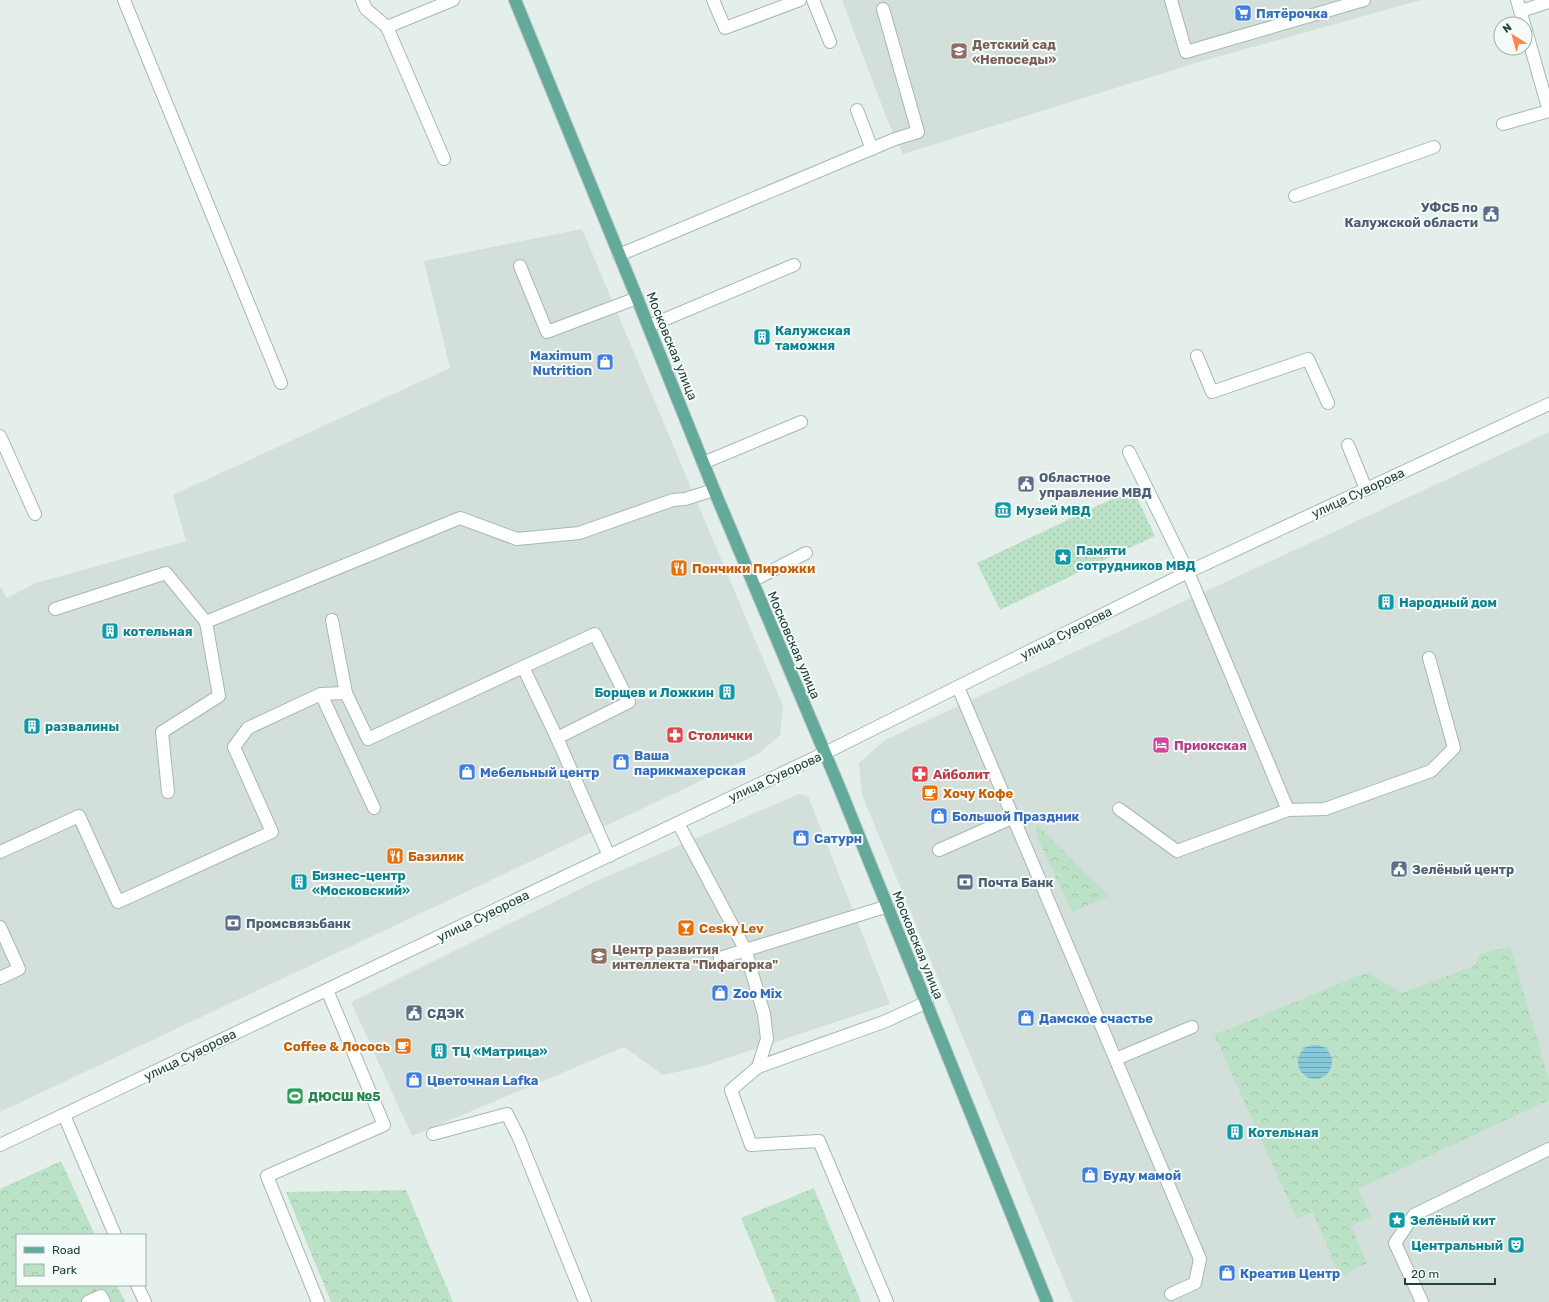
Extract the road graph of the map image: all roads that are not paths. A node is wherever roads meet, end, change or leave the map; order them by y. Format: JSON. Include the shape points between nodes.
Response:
{"nodes":[{"id":1,"x":124,"y":0,"type":"edge"},
{"id":2,"x":362,"y":0,"type":"edge"},
{"id":3,"x":453,"y":0,"type":"edge"},
{"id":4,"x":515,"y":0,"type":"edge"},
{"id":5,"x":713,"y":0,"type":"edge"},
{"id":6,"x":813,"y":0,"type":"edge"},
{"id":7,"x":1171,"y":0,"type":"edge"},
{"id":8,"x":1364,"y":0,"type":"edge"},
{"id":9,"x":792,"y":1,"type":"edge"},
{"id":10,"x":1549,"y":2,"type":"edge"},
{"id":11,"x":1519,"y":6,"type":"edge"},
{"id":12,"x":883,"y":9,"type":"dead end"},
{"id":13,"x":1522,"y":16,"type":"edge"},
{"id":14,"x":387,"y":27,"type":"junction"},
{"id":15,"x":830,"y":42,"type":"dead end"},
{"id":16,"x":1533,"y":54,"type":"edge"},
{"id":17,"x":857,"y":110,"type":"dead end"},
{"id":18,"x":1549,"y":111,"type":"edge"},
{"id":19,"x":1503,"y":124,"type":"dead end"},
{"id":20,"x":1434,"y":147,"type":"dead end"},
{"id":21,"x":872,"y":149,"type":"junction"},
{"id":22,"x":444,"y":159,"type":"dead end"},
{"id":23,"x":1294,"y":196,"type":"dead end"},
{"id":24,"x":619,"y":255,"type":"junction"},
{"id":25,"x":794,"y":265,"type":"dead end"},
{"id":26,"x":520,"y":266,"type":"dead end"},
{"id":27,"x":637,"y":298,"type":"junction"},
{"id":28,"x":649,"y":326,"type":"junction"},
{"id":29,"x":1197,"y":356,"type":"dead end"},
{"id":30,"x":281,"y":383,"type":"dead end"},
{"id":31,"x":1328,"y":403,"type":"dead end"},
{"id":32,"x":1549,"y":404,"type":"edge"},
{"id":33,"x":801,"y":422,"type":"dead end"},
{"id":34,"x":0,"y":436,"type":"edge"},
{"id":35,"x":1348,"y":445,"type":"dead end"},
{"id":36,"x":1128,"y":452,"type":"dead end"},
{"id":37,"x":703,"y":463,"type":"junction"},
{"id":38,"x":1366,"y":489,"type":"junction"},
{"id":39,"x":714,"y":490,"type":"junction"},
{"id":40,"x":35,"y":514,"type":"dead end"},
{"id":41,"x":806,"y":553,"type":"dead end"},
{"id":42,"x":1188,"y":572,"type":"junction"},
{"id":43,"x":752,"y":581,"type":"junction"},
{"id":44,"x":56,"y":609,"type":"dead end"},
{"id":45,"x":332,"y":620,"type":"dead end"},
{"id":46,"x":206,"y":622,"type":"junction"},
{"id":47,"x":1429,"y":658,"type":"dead end"},
{"id":48,"x":523,"y":667,"type":"junction"},
{"id":49,"x":958,"y":687,"type":"junction"},
{"id":50,"x":321,"y":694,"type":"junction"},
{"id":51,"x":346,"y":694,"type":"junction"},
{"id":52,"x":557,"y":738,"type":"junction"},
{"id":53,"x":825,"y":753,"type":"junction"},
{"id":54,"x":168,"y":792,"type":"dead end"},
{"id":55,"x":374,"y":808,"type":"dead end"},
{"id":56,"x":1119,"y":809,"type":"dead end"},
{"id":57,"x":1288,"y":810,"type":"junction"},
{"id":58,"x":1014,"y":817,"type":"junction"},
{"id":59,"x":678,"y":823,"type":"junction"},
{"id":60,"x":939,"y":850,"type":"dead end"},
{"id":61,"x":0,"y":852,"type":"edge"},
{"id":62,"x":609,"y":856,"type":"junction"},
{"id":63,"x":888,"y":906,"type":"junction"},
{"id":64,"x":0,"y":927,"type":"edge"},
{"id":65,"x":745,"y":949,"type":"junction"},
{"id":66,"x":720,"y":958,"type":"dead end"},
{"id":67,"x":0,"y":978,"type":"edge"},
{"id":68,"x":327,"y":990,"type":"junction"},
{"id":69,"x":927,"y":1002,"type":"junction"},
{"id":70,"x":1192,"y":1028,"type":"dead end"},
{"id":71,"x":1116,"y":1059,"type":"junction"},
{"id":72,"x":758,"y":1068,"type":"junction"},
{"id":73,"x":64,"y":1115,"type":"junction"},
{"id":74,"x":433,"y":1134,"type":"dead end"},
{"id":75,"x":0,"y":1145,"type":"edge"},
{"id":76,"x":1549,"y":1149,"type":"edge"},
{"id":77,"x":115,"y":1234,"type":"edge"},
{"id":78,"x":137,"y":1286,"type":"edge"},
{"id":79,"x":1171,"y":1294,"type":"dead end"},
{"id":80,"x":88,"y":1302,"type":"edge"},
{"id":81,"x":104,"y":1302,"type":"edge"},
{"id":82,"x":145,"y":1302,"type":"edge"},
{"id":83,"x":318,"y":1302,"type":"edge"},
{"id":84,"x":585,"y":1302,"type":"edge"},
{"id":85,"x":887,"y":1302,"type":"edge"},
{"id":86,"x":1047,"y":1302,"type":"edge"},
{"id":87,"x":1422,"y":1302,"type":"edge"}],
"edges":[{"from":1,"to":30,"type":"street"},
{"from":2,"to":14,"type":"street","via":[[366,9]]},
{"from":3,"to":14,"type":"street"},
{"from":4,"to":24,"type":"main road","name":"Московская улица"},
{"from":5,"to":9,"type":"street","via":[[725,28]]},
{"from":6,"to":15,"type":"street"},
{"from":7,"to":8,"type":"street","via":[[1186,52]]},
{"from":10,"to":11,"type":"street"},
{"from":11,"to":13,"type":"street"},
{"from":12,"to":21,"type":"street","via":[[918,132]]},
{"from":14,"to":22,"type":"street"},
{"from":16,"to":18,"type":"street"},
{"from":17,"to":21,"type":"street"},
{"from":18,"to":19,"type":"street"},
{"from":20,"to":23,"type":"street"},
{"from":21,"to":24,"type":"street"},
{"from":24,"to":27,"type":"main road","name":"Московская улица"},
{"from":25,"to":28,"type":"street"},
{"from":26,"to":27,"type":"street","via":[[547,332]]},
{"from":27,"to":28,"type":"main road","name":"Московская улица"},
{"from":28,"to":37,"type":"main road","name":"Московская улица"},
{"from":29,"to":31,"type":"street","via":[[1212,392],[1308,359]]},
{"from":32,"to":38,"type":"street","name":"улица Суворова"},
{"from":33,"to":37,"type":"street"},
{"from":34,"to":40,"type":"street"},
{"from":35,"to":38,"type":"street"},
{"from":36,"to":42,"type":"street"},
{"from":37,"to":39,"type":"main road","name":"Московская улица"},
{"from":38,"to":42,"type":"street","name":"улица Суворова"},
{"from":39,"to":43,"type":"main road","name":"Московская улица"},
{"from":39,"to":46,"type":"street","via":[[686,499],[673,500],[579,533],[517,539],[460,518]]},
{"from":41,"to":43,"type":"street"},
{"from":42,"to":49,"type":"street","name":"улица Суворова"},
{"from":42,"to":57,"type":"street"},
{"from":43,"to":53,"type":"main road","name":"Московская улица"},
{"from":44,"to":46,"type":"street","via":[[166,573]]},
{"from":45,"to":51,"type":"street"},
{"from":46,"to":54,"type":"street","via":[[219,696],[162,732]]},
{"from":47,"to":57,"type":"street","via":[[1454,748],[1431,771],[1324,809]]},
{"from":48,"to":51,"type":"street","via":[[368,739]]},
{"from":48,"to":52,"type":"street"},
{"from":48,"to":52,"type":"street","via":[[595,634],[629,702]]},
{"from":49,"to":53,"type":"street","name":"улица Суворова"},
{"from":49,"to":58,"type":"street"},
{"from":50,"to":51,"type":"street"},
{"from":50,"to":55,"type":"street"},
{"from":50,"to":61,"type":"street","via":[[248,728],[234,748],[272,832],[118,902],[79,816]]},
{"from":52,"to":62,"type":"street"},
{"from":53,"to":59,"type":"street","name":"улица Суворова"},
{"from":53,"to":63,"type":"main road","name":"Московская улица"},
{"from":56,"to":57,"type":"street","via":[[1177,851]]},
{"from":58,"to":60,"type":"street"},
{"from":58,"to":71,"type":"street"},
{"from":59,"to":62,"type":"street","name":"улица Суворова"},
{"from":59,"to":65,"type":"street"},
{"from":62,"to":68,"type":"street","name":"улица Суворова"},
{"from":63,"to":65,"type":"street"},
{"from":63,"to":69,"type":"main road","name":"Московская улица"},
{"from":64,"to":67,"type":"street","via":[[19,969]]},
{"from":65,"to":66,"type":"street"},
{"from":65,"to":72,"type":"street","via":[[764,1014],[767,1039]]},
{"from":68,"to":73,"type":"street","name":"улица Суворова"},
{"from":68,"to":83,"type":"street","via":[[384,1125],[267,1176]]},
{"from":69,"to":72,"type":"street","via":[[886,1021]]},
{"from":69,"to":86,"type":"main road","name":"Московская улица"},
{"from":70,"to":71,"type":"street"},
{"from":71,"to":79,"type":"street","via":[[1200,1259],[1195,1283]]},
{"from":72,"to":85,"type":"street","via":[[731,1090],[751,1145],[819,1141]]},
{"from":73,"to":75,"type":"street","name":"улица Суворова"},
{"from":73,"to":77,"type":"street"},
{"from":74,"to":84,"type":"street","via":[[507,1114]]},
{"from":76,"to":87,"type":"street","via":[[1414,1215],[1395,1242]]},
{"from":78,"to":82,"type":"street"},
{"from":80,"to":81,"type":"street","via":[[101,1296]]}]}
